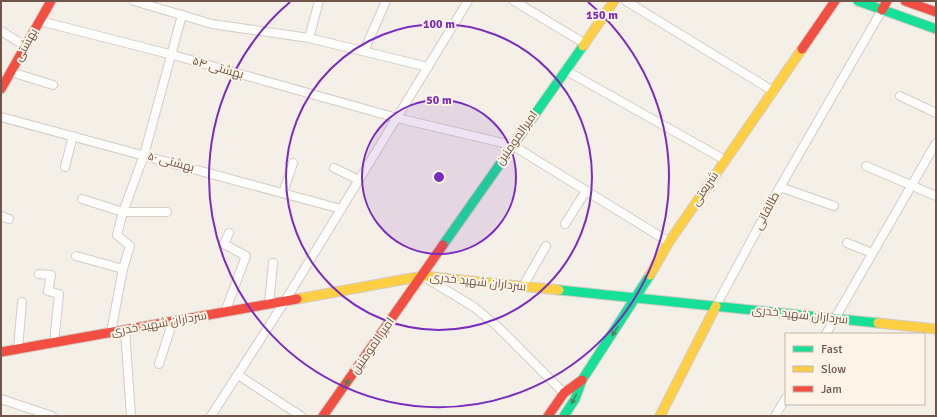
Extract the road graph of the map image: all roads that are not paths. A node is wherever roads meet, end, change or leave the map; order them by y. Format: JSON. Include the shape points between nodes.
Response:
{"nodes":[{"id":1,"x":51,"y":1,"type":"edge"},
{"id":2,"x":134,"y":1,"type":"edge"},
{"id":3,"x":319,"y":1,"type":"edge"},
{"id":4,"x":386,"y":1,"type":"edge"},
{"id":5,"x":468,"y":1,"type":"edge"},
{"id":6,"x":514,"y":1,"type":"edge"},
{"id":7,"x":614,"y":1,"type":"edge"},
{"id":8,"x":626,"y":1,"type":"edge"},
{"id":9,"x":835,"y":1,"type":"edge"},
{"id":10,"x":858,"y":1,"type":"edge"},
{"id":11,"x":887,"y":1,"type":"edge"},
{"id":12,"x":905,"y":1,"type":"edge"},
{"id":13,"x":923,"y":8,"type":"junction"},
{"id":14,"x":882,"y":10,"type":"junction"},
{"id":15,"x":936,"y":12,"type":"edge"},
{"id":16,"x":182,"y":15,"type":"junction"},
{"id":17,"x":936,"y":17,"type":"edge"},
{"id":18,"x":40,"y":21,"type":"junction"},
{"id":19,"x":918,"y":23,"type":"junction"},
{"id":20,"x":936,"y":25,"type":"edge"},
{"id":21,"x":936,"y":29,"type":"edge"},
{"id":22,"x":1,"y":31,"type":"edge"},
{"id":23,"x":309,"y":38,"type":"junction"},
{"id":24,"x":584,"y":43,"type":"junction"},
{"id":25,"x":25,"y":46,"type":"junction"},
{"id":26,"x":364,"y":51,"type":"junction"},
{"id":27,"x":173,"y":55,"type":"junction"},
{"id":28,"x":428,"y":67,"type":"junction"},
{"id":29,"x":565,"y":70,"type":"junction"},
{"id":30,"x":11,"y":72,"type":"junction"},
{"id":31,"x":53,"y":85,"type":"dead end"},
{"id":32,"x":1,"y":89,"type":"edge"},
{"id":33,"x":773,"y":91,"type":"junction"},
{"id":34,"x":900,"y":96,"type":"dead end"},
{"id":35,"x":936,"y":113,"type":"edge"},
{"id":36,"x":1,"y":117,"type":"edge"},
{"id":37,"x":396,"y":118,"type":"junction"},
{"id":38,"x":73,"y":136,"type":"junction"},
{"id":39,"x":936,"y":143,"type":"edge"},
{"id":40,"x":512,"y":145,"type":"junction"},
{"id":41,"x":144,"y":155,"type":"junction"},
{"id":42,"x":725,"y":160,"type":"junction"},
{"id":43,"x":293,"y":163,"type":"dead end"},
{"id":44,"x":65,"y":166,"type":"dead end"},
{"id":45,"x":866,"y":166,"type":"dead end"},
{"id":46,"x":334,"y":168,"type":"dead end"},
{"id":47,"x":359,"y":180,"type":"junction"},
{"id":48,"x":912,"y":185,"type":"junction"},
{"id":49,"x":780,"y":187,"type":"junction"},
{"id":50,"x":586,"y":191,"type":"junction"},
{"id":51,"x":283,"y":193,"type":"junction"},
{"id":52,"x":936,"y":196,"type":"edge"},
{"id":53,"x":82,"y":199,"type":"dead end"},
{"id":54,"x":834,"y":206,"type":"dead end"},
{"id":55,"x":341,"y":209,"type":"junction"},
{"id":56,"x":123,"y":212,"type":"junction"},
{"id":57,"x":167,"y":212,"type":"dead end"},
{"id":58,"x":565,"y":224,"type":"dead end"},
{"id":59,"x":229,"y":233,"type":"dead end"},
{"id":60,"x":669,"y":242,"type":"junction"},
{"id":61,"x":847,"y":244,"type":"dead end"},
{"id":62,"x":546,"y":246,"type":"dead end"},
{"id":63,"x":872,"y":253,"type":"junction"},
{"id":64,"x":76,"y":256,"type":"dead end"},
{"id":65,"x":273,"y":264,"type":"dead end"},
{"id":66,"x":123,"y":269,"type":"junction"},
{"id":67,"x":39,"y":274,"type":"dead end"},
{"id":68,"x":423,"y":276,"type":"junction"},
{"id":69,"x":523,"y":286,"type":"junction"},
{"id":70,"x":636,"y":298,"type":"junction"},
{"id":71,"x":285,"y":301,"type":"junction"},
{"id":72,"x":22,"y":302,"type":"dead end"},
{"id":73,"x":269,"y":304,"type":"junction"},
{"id":74,"x":716,"y":306,"type":"junction"},
{"id":75,"x":225,"y":312,"type":"junction"},
{"id":76,"x":835,"y":319,"type":"junction"},
{"id":77,"x":173,"y":321,"type":"junction"},
{"id":78,"x":936,"y":329,"type":"edge"},
{"id":79,"x":125,"y":330,"type":"junction"},
{"id":80,"x":111,"y":332,"type":"junction"},
{"id":81,"x":827,"y":333,"type":"edge"},
{"id":82,"x":54,"y":343,"type":"junction"},
{"id":83,"x":18,"y":349,"type":"junction"},
{"id":84,"x":1,"y":352,"type":"edge"},
{"id":85,"x":159,"y":364,"type":"dead end"},
{"id":86,"x":238,"y":375,"type":"junction"},
{"id":87,"x":582,"y":380,"type":"junction"},
{"id":88,"x":564,"y":393,"type":"junction"},
{"id":89,"x":1,"y":399,"type":"edge"},
{"id":90,"x":785,"y":400,"type":"edge"},
{"id":91,"x":52,"y":416,"type":"edge"},
{"id":92,"x":131,"y":416,"type":"edge"},
{"id":93,"x":211,"y":416,"type":"edge"},
{"id":94,"x":301,"y":416,"type":"edge"},
{"id":95,"x":323,"y":416,"type":"edge"},
{"id":96,"x":548,"y":416,"type":"edge"},
{"id":97,"x":564,"y":416,"type":"edge"},
{"id":98,"x":660,"y":416,"type":"edge"},
{"id":99,"x":775,"y":416,"type":"edge"}],
"edges":[{"from":1,"to":18,"type":"street","name":"بهشتی"},
{"from":2,"to":16,"type":"street"},
{"from":3,"to":23,"type":"street"},
{"from":4,"to":26,"type":"street"},
{"from":5,"to":28,"type":"street"},
{"from":6,"to":24,"type":"street"},
{"from":7,"to":24,"type":"street","name":"امیرالمومنین"},
{"from":8,"to":33,"type":"street"},
{"from":9,"to":33,"type":"street","name":"شریعتی"},
{"from":10,"to":14,"type":"street"},
{"from":11,"to":14,"type":"street"},
{"from":12,"to":13,"type":"street"},
{"from":13,"to":15,"type":"street"},
{"from":13,"to":17,"type":"street"},
{"from":14,"to":19,"type":"street"},
{"from":14,"to":49,"type":"street","name":"طالقانی"},
{"from":16,"to":23,"type":"street","via":[[212,24]]},
{"from":16,"to":27,"type":"street"},
{"from":18,"to":25,"type":"street","name":"بهشتی"},
{"from":18,"to":27,"type":"street","name":"بهشتی ۵۴"},
{"from":19,"to":20,"type":"street"},
{"from":19,"to":21,"type":"street"},
{"from":22,"to":25,"type":"street"},
{"from":23,"to":26,"type":"street"},
{"from":24,"to":29,"type":"street","name":"امیرالمومنین"},
{"from":25,"to":30,"type":"street","name":"بهشتی"},
{"from":26,"to":28,"type":"street"},
{"from":27,"to":37,"type":"street","name":"بهشتی ۵۴"},
{"from":27,"to":41,"type":"street"},
{"from":28,"to":37,"type":"street"},
{"from":29,"to":40,"type":"street","name":"امیرالمومنین"},
{"from":29,"to":42,"type":"street"},
{"from":30,"to":31,"type":"street"},
{"from":30,"to":32,"type":"street","name":"بهشتی"},
{"from":33,"to":42,"type":"street","name":"شریعتی"},
{"from":34,"to":35,"type":"street"},
{"from":36,"to":38,"type":"street","name":"بهشتی ۵۰"},
{"from":37,"to":40,"type":"street","name":"بهشتی ۵۴"},
{"from":37,"to":47,"type":"street"},
{"from":38,"to":41,"type":"street","name":"بهشتی ۵۰"},
{"from":38,"to":44,"type":"street"},
{"from":39,"to":48,"type":"street"},
{"from":40,"to":50,"type":"street","name":"بهشتی ۵۴"},
{"from":40,"to":68,"type":"street","name":"امیرالمومنین"},
{"from":41,"to":51,"type":"street","name":"بهشتی ۵۰"},
{"from":41,"to":56,"type":"street"},
{"from":42,"to":60,"type":"street","name":"شریعتی"},
{"from":43,"to":51,"type":"street"},
{"from":45,"to":48,"type":"street"},
{"from":46,"to":47,"type":"street"},
{"from":47,"to":55,"type":"street"},
{"from":48,"to":52,"type":"street"},
{"from":48,"to":63,"type":"street"},
{"from":49,"to":54,"type":"street"},
{"from":49,"to":74,"type":"street","name":"طالقانی"},
{"from":50,"to":58,"type":"street"},
{"from":50,"to":60,"type":"street","name":"بهشتی ۵۴"},
{"from":51,"to":55,"type":"street","name":"بهشتی ۵۰"},
{"from":53,"to":56,"type":"street"},
{"from":55,"to":71,"type":"street"},
{"from":56,"to":57,"type":"street"},
{"from":56,"to":66,"type":"street","via":[[117,236],[130,246]]},
{"from":59,"to":75,"type":"street","via":[[224,244],[246,256]]},
{"from":60,"to":70,"type":"street","name":"شریعتی"},
{"from":61,"to":63,"type":"street"},
{"from":62,"to":69,"type":"street"},
{"from":63,"to":76,"type":"street"},
{"from":64,"to":66,"type":"street"},
{"from":65,"to":73,"type":"street"},
{"from":66,"to":80,"type":"street"},
{"from":67,"to":82,"type":"street","via":[[51,275],[48,291],[59,294]]},
{"from":68,"to":69,"type":"street","name":"سرداران شهید خدری"},
{"from":68,"to":71,"type":"street","name":"سرداران شهید خدری"},
{"from":68,"to":88,"type":"street","via":[[474,307],[498,327]]},
{"from":95,"to":68,"type":"street","name":"امیر المومنین","one_way":true},
{"from":69,"to":70,"type":"street","name":"سرداران شهید خدری"},
{"from":70,"to":74,"type":"street","name":"سرداران شهید خدری"},
{"from":70,"to":87,"type":"street","name":"شریعتی","one_way":true},
{"from":71,"to":73,"type":"street","name":"سرداران شهید خدری"},
{"from":71,"to":86,"type":"street"},
{"from":72,"to":83,"type":"street"},
{"from":73,"to":75,"type":"street","name":"سرداران شهید خدری"},
{"from":74,"to":76,"type":"street","name":"سرداران شهید خدری"},
{"from":74,"to":98,"type":"street","name":"طالقانی"},
{"from":75,"to":77,"type":"street","name":"سرداران شهید خدری"},
{"from":76,"to":78,"type":"street","name":"سرداران شهید خدری"},
{"from":76,"to":81,"type":"street"},
{"from":77,"to":79,"type":"street","name":"سرداران شهید خدری"},
{"from":77,"to":85,"type":"street"},
{"from":79,"to":80,"type":"street","name":"سرداران شهید خدری"},
{"from":79,"to":92,"type":"street"},
{"from":80,"to":82,"type":"street","name":"سرداران شهید خدری"},
{"from":82,"to":83,"type":"street","name":"سرداران شهید خدری"},
{"from":83,"to":84,"type":"street","name":"سرداران شهید خدری"},
{"from":86,"to":93,"type":"street"},
{"from":86,"to":94,"type":"street"},
{"from":87,"to":88,"type":"street","name":"شریعتی"},
{"from":87,"to":97,"type":"street","name":"شریعتی","one_way":true,"via":[[575,400]]},
{"from":88,"to":96,"type":"street","name":"شریعتی"},
{"from":89,"to":91,"type":"street"},
{"from":90,"to":99,"type":"street"}]}
